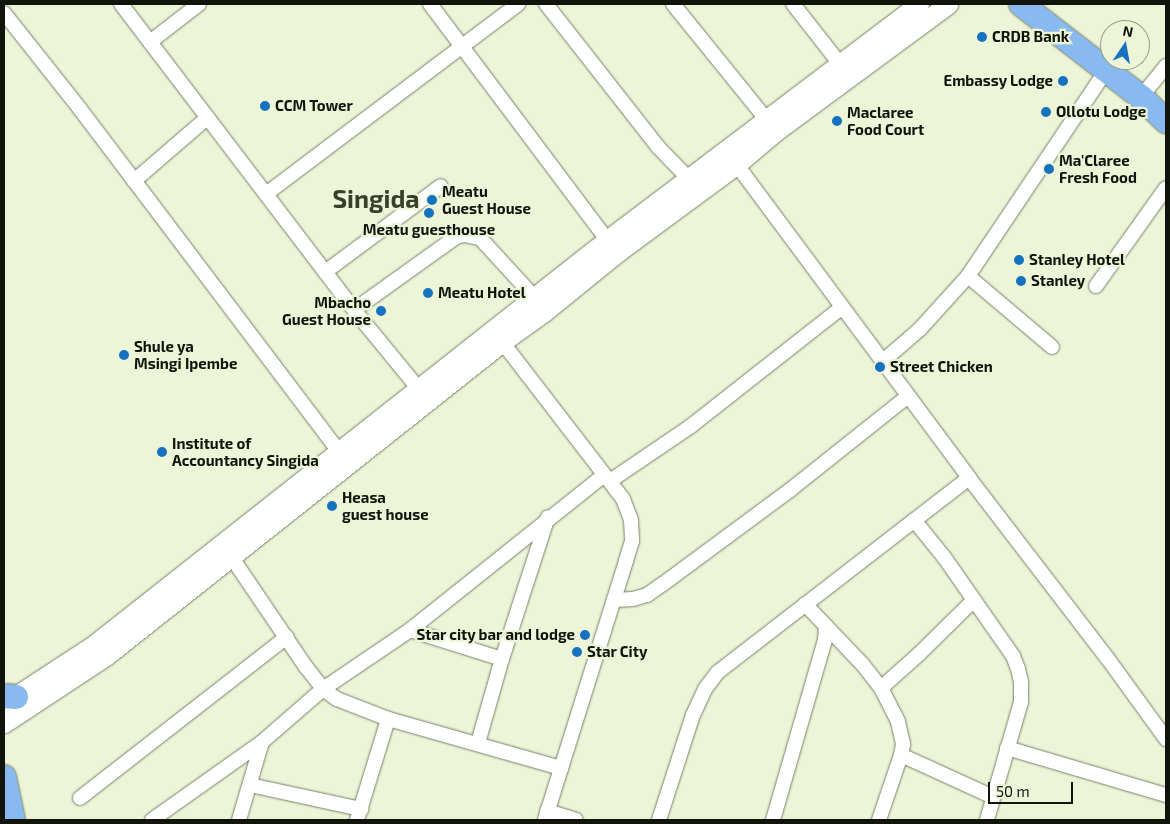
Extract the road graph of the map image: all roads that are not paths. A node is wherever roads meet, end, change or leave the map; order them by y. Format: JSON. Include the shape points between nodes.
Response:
{"nodes":[{"id":1,"x":121,"y":4,"type":"edge"},
{"id":2,"x":199,"y":4,"type":"edge"},
{"id":3,"x":430,"y":4,"type":"edge"},
{"id":4,"x":518,"y":4,"type":"edge"},
{"id":5,"x":546,"y":4,"type":"edge"},
{"id":6,"x":673,"y":4,"type":"edge"},
{"id":7,"x":793,"y":4,"type":"edge"},
{"id":8,"x":948,"y":4,"type":"edge"},
{"id":9,"x":1021,"y":4,"type":"edge"},
{"id":10,"x":914,"y":5,"type":"edge"},
{"id":11,"x":4,"y":13,"type":"edge"},
{"id":12,"x":150,"y":42,"type":"junction"},
{"id":13,"x":462,"y":46,"type":"junction"},
{"id":14,"x":840,"y":64,"type":"junction"},
{"id":15,"x":1166,"y":66,"type":"edge"},
{"id":16,"x":1106,"y":71,"type":"junction"},
{"id":17,"x":1157,"y":111,"type":"edge"},
{"id":18,"x":207,"y":118,"type":"junction"},
{"id":19,"x":767,"y":120,"type":"junction"},
{"id":20,"x":732,"y":158,"type":"junction"},
{"id":21,"x":689,"y":179,"type":"junction"},
{"id":22,"x":134,"y":181,"type":"junction"},
{"id":23,"x":441,"y":186,"type":"dead end"},
{"id":24,"x":1166,"y":188,"type":"edge"},
{"id":25,"x":266,"y":194,"type":"junction"},
{"id":26,"x":607,"y":240,"type":"junction"},
{"id":27,"x":325,"y":272,"type":"junction"},
{"id":28,"x":968,"y":276,"type":"junction"},
{"id":29,"x":1096,"y":286,"type":"dead end"},
{"id":30,"x":534,"y":297,"type":"junction"},
{"id":31,"x":842,"y":307,"type":"junction"},
{"id":32,"x":354,"y":310,"type":"junction"},
{"id":33,"x":497,"y":336,"type":"junction"},
{"id":34,"x":1052,"y":346,"type":"dead end"},
{"id":35,"x":883,"y":361,"type":"junction"},
{"id":36,"x":418,"y":388,"type":"junction"},
{"id":37,"x":908,"y":396,"type":"junction"},
{"id":38,"x":339,"y":451,"type":"junction"},
{"id":39,"x":607,"y":478,"type":"junction"},
{"id":40,"x":969,"y":478,"type":"junction"},
{"id":41,"x":548,"y":517,"type":"junction"},
{"id":42,"x":914,"y":520,"type":"junction"},
{"id":43,"x":227,"y":551,"type":"junction"},
{"id":44,"x":614,"y":600,"type":"junction"},
{"id":45,"x":974,"y":600,"type":"junction"},
{"id":46,"x":805,"y":604,"type":"junction"},
{"id":47,"x":826,"y":626,"type":"junction"},
{"id":48,"x":410,"y":630,"type":"junction"},
{"id":49,"x":287,"y":637,"type":"junction"},
{"id":50,"x":502,"y":659,"type":"junction"},
{"id":51,"x":881,"y":688,"type":"junction"},
{"id":52,"x":323,"y":689,"type":"junction"},
{"id":53,"x":8,"y":699,"type":"edge"},
{"id":54,"x":388,"y":719,"type":"junction"},
{"id":55,"x":4,"y":723,"type":"edge"},
{"id":56,"x":1166,"y":739,"type":"edge"},
{"id":57,"x":262,"y":742,"type":"junction"},
{"id":58,"x":478,"y":743,"type":"junction"},
{"id":59,"x":1007,"y":748,"type":"junction"},
{"id":60,"x":901,"y":755,"type":"junction"},
{"id":61,"x":561,"y":768,"type":"junction"},
{"id":62,"x":4,"y":777,"type":"edge"},
{"id":63,"x":250,"y":786,"type":"junction"},
{"id":64,"x":1166,"y":796,"type":"edge"},
{"id":65,"x":994,"y":797,"type":"junction"},
{"id":66,"x":80,"y":798,"type":"dead end"},
{"id":67,"x":359,"y":814,"type":"edge"},
{"id":68,"x":546,"y":816,"type":"edge"},
{"id":69,"x":13,"y":820,"type":"edge"},
{"id":70,"x":152,"y":820,"type":"edge"},
{"id":71,"x":239,"y":820,"type":"edge"},
{"id":72,"x":576,"y":820,"type":"edge"},
{"id":73,"x":659,"y":820,"type":"edge"},
{"id":74,"x":773,"y":820,"type":"edge"},
{"id":75,"x":879,"y":820,"type":"edge"},
{"id":76,"x":987,"y":820,"type":"edge"}],
"edges":[{"from":1,"to":12,"type":"street"},
{"from":2,"to":12,"type":"street"},
{"from":3,"to":13,"type":"street"},
{"from":4,"to":13,"type":"street"},
{"from":5,"to":21,"type":"street","via":[[659,148]]},
{"from":6,"to":19,"type":"street"},
{"from":7,"to":14,"type":"street"},
{"from":8,"to":20,"type":"main road","via":[[776,131]]},
{"from":9,"to":16,"type":"highway"},
{"from":10,"to":14,"type":"main road"},
{"from":11,"to":22,"type":"street"},
{"from":12,"to":18,"type":"street"},
{"from":13,"to":25,"type":"street"},
{"from":13,"to":26,"type":"street"},
{"from":14,"to":19,"type":"main road"},
{"from":15,"to":17,"type":"street"},
{"from":16,"to":17,"type":"highway"},
{"from":16,"to":28,"type":"street"},
{"from":18,"to":22,"type":"street"},
{"from":18,"to":25,"type":"street"},
{"from":19,"to":20,"type":"main road"},
{"from":20,"to":21,"type":"main road"},
{"from":20,"to":31,"type":"street"},
{"from":20,"to":33,"type":"main road","via":[[544,312]]},
{"from":21,"to":26,"type":"main road"},
{"from":22,"to":38,"type":"street"},
{"from":23,"to":27,"type":"street"},
{"from":24,"to":29,"type":"street"},
{"from":25,"to":27,"type":"street"},
{"from":26,"to":30,"type":"main road"},
{"from":27,"to":32,"type":"street"},
{"from":28,"to":34,"type":"street"},
{"from":28,"to":35,"type":"street","via":[[920,329]]},
{"from":30,"to":32,"type":"street","via":[[480,238],[464,234]]},
{"from":30,"to":33,"type":"main road"},
{"from":31,"to":35,"type":"street"},
{"from":31,"to":39,"type":"street","via":[[691,426]]},
{"from":32,"to":36,"type":"street"},
{"from":33,"to":36,"type":"main road"},
{"from":33,"to":39,"type":"street"},
{"from":33,"to":43,"type":"main road"},
{"from":35,"to":37,"type":"street"},
{"from":36,"to":38,"type":"main road"},
{"from":37,"to":40,"type":"street"},
{"from":37,"to":44,"type":"street","via":[[790,490],[663,584],[647,595]]},
{"from":38,"to":43,"type":"main road"},
{"from":39,"to":41,"type":"street"},
{"from":39,"to":44,"type":"street","via":[[623,499],[631,520],[632,541]]},
{"from":40,"to":42,"type":"street"},
{"from":40,"to":56,"type":"street"},
{"from":41,"to":48,"type":"street"},
{"from":41,"to":50,"type":"street"},
{"from":42,"to":45,"type":"street"},
{"from":42,"to":46,"type":"street"},
{"from":43,"to":49,"type":"street"},
{"from":43,"to":53,"type":"main road","via":[[95,644]]},
{"from":43,"to":55,"type":"main road","via":[[107,655]]},
{"from":44,"to":61,"type":"street"},
{"from":45,"to":51,"type":"street"},
{"from":45,"to":59,"type":"street","via":[[1013,656],[1021,682],[1021,702]]},
{"from":46,"to":47,"type":"street"},
{"from":46,"to":73,"type":"street","via":[[718,672],[705,689],[693,715]]},
{"from":47,"to":51,"type":"street"},
{"from":47,"to":74,"type":"street","via":[[825,640]]},
{"from":48,"to":50,"type":"street"},
{"from":48,"to":52,"type":"street"},
{"from":49,"to":52,"type":"street"},
{"from":49,"to":66,"type":"street"},
{"from":50,"to":58,"type":"street"},
{"from":51,"to":60,"type":"street","via":[[898,722],[903,744]]},
{"from":52,"to":54,"type":"street","via":[[353,706]]},
{"from":52,"to":57,"type":"street"},
{"from":54,"to":58,"type":"street"},
{"from":54,"to":67,"type":"street"},
{"from":57,"to":63,"type":"street"},
{"from":57,"to":70,"type":"street"},
{"from":58,"to":61,"type":"street"},
{"from":59,"to":64,"type":"street"},
{"from":59,"to":65,"type":"street"},
{"from":60,"to":65,"type":"street"},
{"from":60,"to":75,"type":"street"},
{"from":61,"to":68,"type":"street"},
{"from":62,"to":69,"type":"highway"},
{"from":63,"to":67,"type":"street"},
{"from":63,"to":71,"type":"street"},
{"from":65,"to":76,"type":"street"},
{"from":68,"to":72,"type":"street"}]}
